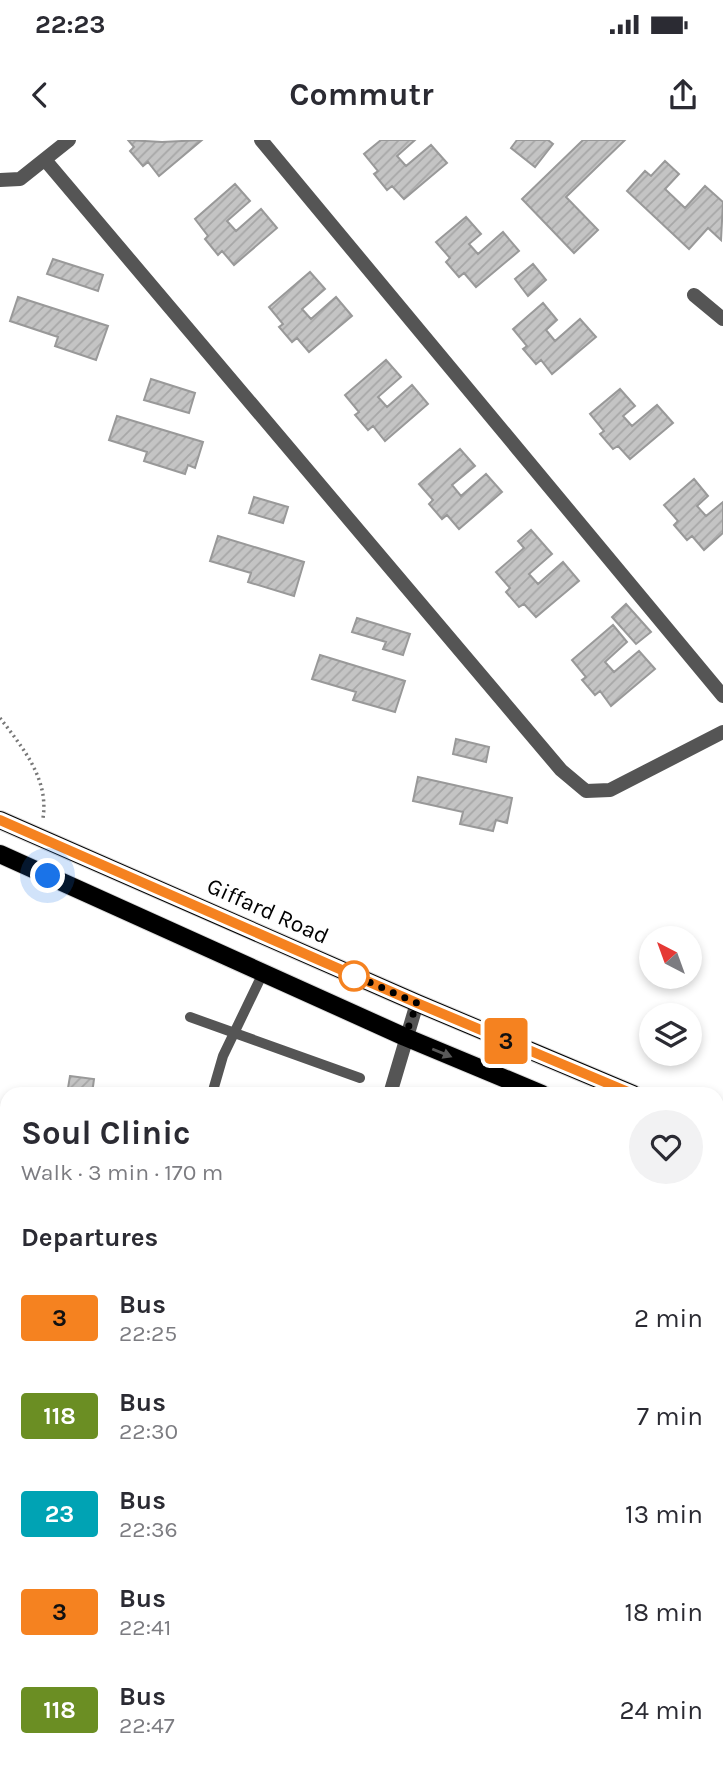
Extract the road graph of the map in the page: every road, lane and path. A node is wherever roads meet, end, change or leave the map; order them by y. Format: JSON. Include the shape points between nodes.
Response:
{"nodes":[{"id":1,"x":69,"y":140,"type":"edge"},
{"id":2,"x":261,"y":140,"type":"edge"},
{"id":3,"x":46,"y":161,"type":"junction"},
{"id":4,"x":0,"y":180,"type":"edge"},
{"id":5,"x":694,"y":295,"type":"dead end"},
{"id":6,"x":723,"y":319,"type":"edge"},
{"id":7,"x":723,"y":696,"type":"edge"},
{"id":8,"x":0,"y":718,"type":"edge"},
{"id":9,"x":723,"y":732,"type":"edge"},
{"id":10,"x":0,"y":820,"type":"edge"},
{"id":11,"x":41,"y":839,"type":"junction"},
{"id":12,"x":0,"y":854,"type":"edge"},
{"id":13,"x":263,"y":973,"type":"junction"},
{"id":14,"x":417,"y":1003,"type":"junction"},
{"id":15,"x":190,"y":1017,"type":"dead end"},
{"id":16,"x":234,"y":1032,"type":"junction"},
{"id":17,"x":405,"y":1037,"type":"junction"},
{"id":18,"x":360,"y":1078,"type":"dead end"},
{"id":19,"x":214,"y":1087,"type":"edge"},
{"id":20,"x":392,"y":1087,"type":"edge"},
{"id":21,"x":525,"y":1087,"type":"edge"},
{"id":22,"x":616,"y":1087,"type":"edge"}],
"edges":[{"from":1,"to":3,"type":"street"},
{"from":2,"to":7,"type":"street"},
{"from":3,"to":4,"type":"street","via":[[20,179]]},
{"from":3,"to":9,"type":"street","via":[[561,770],[586,791],[610,790]]},
{"from":5,"to":6,"type":"street"},
{"from":8,"to":11,"type":"path","via":[[31,761],[46,799]]},
{"from":10,"to":11,"type":"main road","name":"Giffard Road"},
{"from":11,"to":14,"type":"main road","name":"Giffard Road"},
{"from":12,"to":13,"type":"main road"},
{"from":13,"to":16,"type":"lane"},
{"from":13,"to":17,"type":"main road"},
{"from":14,"to":17,"type":"street"},
{"from":14,"to":22,"type":"main road","name":"Giffard Road"},
{"from":15,"to":16,"type":"lane"},
{"from":16,"to":18,"type":"lane"},
{"from":16,"to":19,"type":"lane"},
{"from":17,"to":20,"type":"street"},
{"from":17,"to":21,"type":"main road","one_way":true}]}
